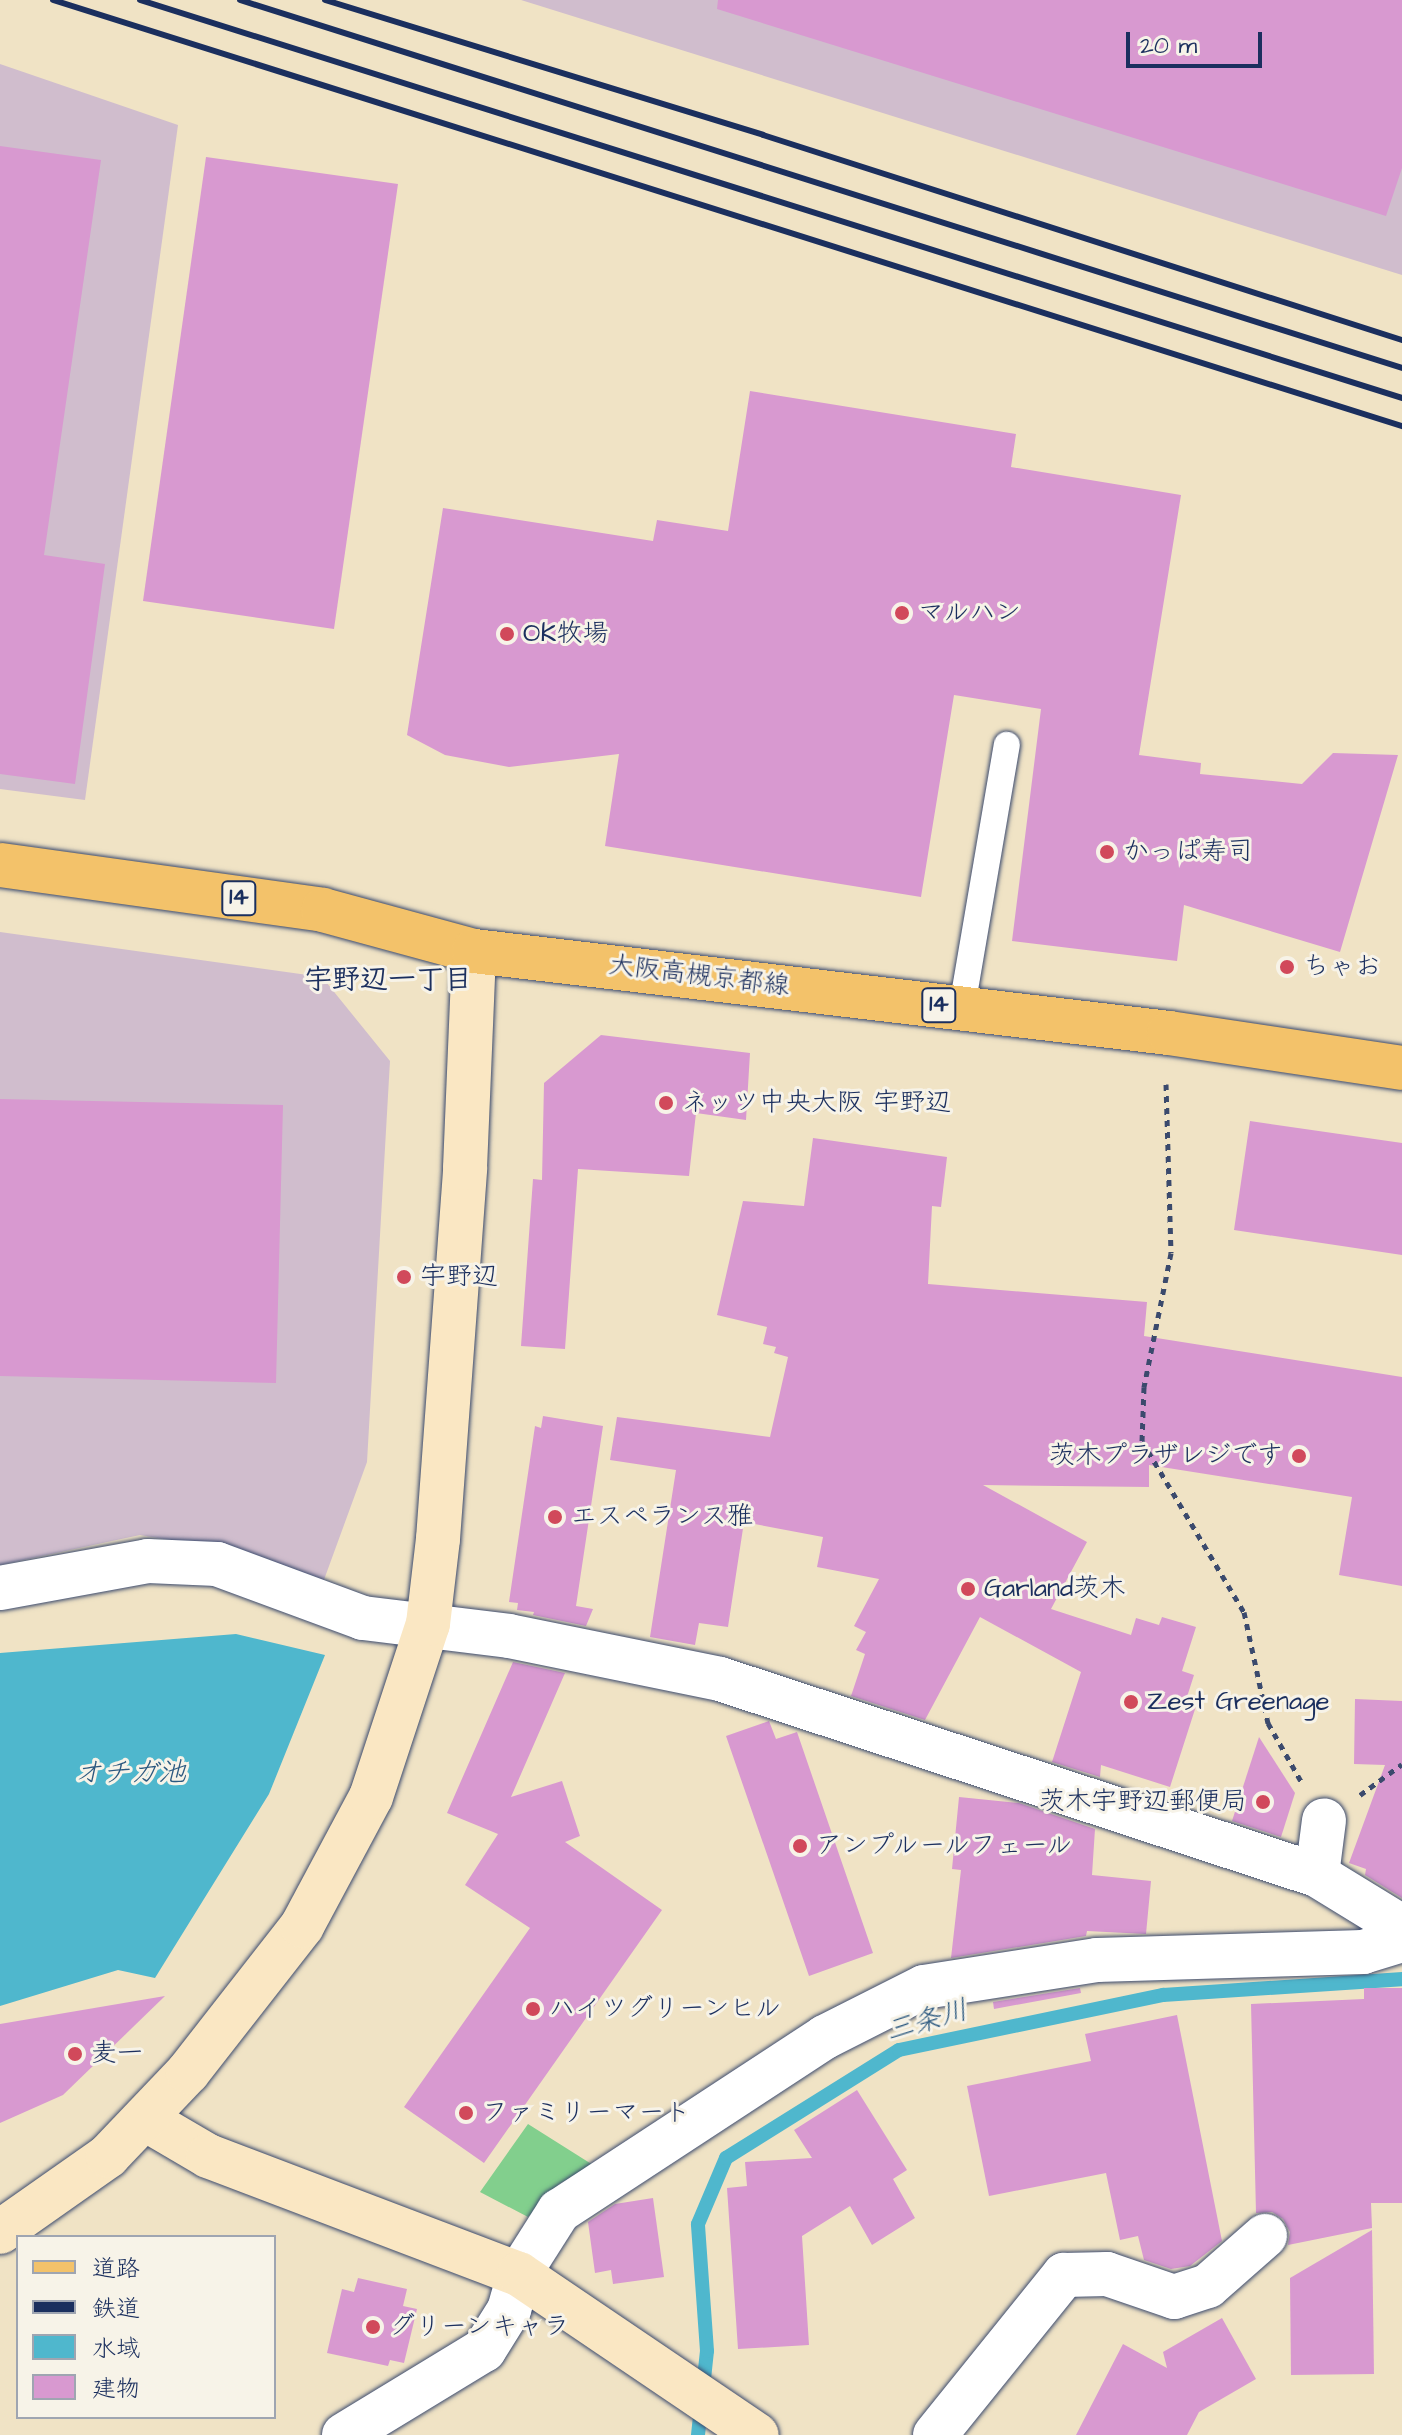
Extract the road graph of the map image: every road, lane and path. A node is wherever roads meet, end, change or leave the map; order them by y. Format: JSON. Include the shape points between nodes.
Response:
{"nodes":[{"id":1,"x":1007,"y":745,"type":"dead end"},
{"id":2,"x":0,"y":865,"type":"edge"},
{"id":3,"x":474,"y":951,"type":"junction"},
{"id":4,"x":962,"y":1007,"type":"junction"},
{"id":5,"x":1402,"y":1068,"type":"edge"},
{"id":6,"x":1166,"y":1084,"type":"dead end"},
{"id":7,"x":0,"y":1588,"type":"edge"},
{"id":8,"x":428,"y":1624,"type":"junction"},
{"id":9,"x":1402,"y":1764,"type":"edge"},
{"id":10,"x":1324,"y":1820,"type":"junction"},
{"id":11,"x":1317,"y":1875,"type":"junction"},
{"id":12,"x":1402,"y":1927,"type":"edge"},
{"id":13,"x":1402,"y":1940,"type":"edge"},
{"id":14,"x":145,"y":2119,"type":"junction"},
{"id":15,"x":0,"y":2232,"type":"edge"},
{"id":16,"x":1265,"y":2236,"type":"dead end"},
{"id":17,"x":519,"y":2274,"type":"junction"},
{"id":18,"x":752,"y":2431,"type":"edge"},
{"id":19,"x":344,"y":2435,"type":"edge"},
{"id":20,"x":935,"y":2435,"type":"edge"}],
"edges":[{"from":1,"to":4,"type":"lane"},
{"from":2,"to":3,"type":"main road","name":"大阪高槻京都線","number":"14","via":[[323,910]]},
{"from":3,"to":4,"type":"main road","name":"大阪高槻京都線","number":"14"},
{"from":3,"to":8,"type":"street","via":[[465,1168]]},
{"from":4,"to":5,"type":"main road","name":"大阪高槻京都線","number":"14"},
{"from":6,"to":10,"type":"path","via":[[1171,1253],[1144,1387],[1142,1441],[1244,1612],[1268,1723]]},
{"from":7,"to":8,"type":"street","via":[[148,1561],[217,1564],[363,1618]]},
{"from":8,"to":11,"type":"street","via":[[720,1679]]},
{"from":8,"to":14,"type":"street","via":[[371,1797],[302,1926]]},
{"from":9,"to":10,"type":"path"},
{"from":10,"to":11,"type":"street"},
{"from":11,"to":12,"type":"street"},
{"from":13,"to":17,"type":"street","via":[[1363,1952],[1097,1960],[924,1987],[825,2037],[559,2211]]},
{"from":14,"to":15,"type":"street","via":[[108,2156]]},
{"from":14,"to":17,"type":"street","via":[[208,2156]]},
{"from":16,"to":20,"type":"street","via":[[1208,2286],[1174,2297],[1107,2274],[1064,2275]]},
{"from":17,"to":18,"type":"street"},
{"from":17,"to":19,"type":"street","via":[[509,2310],[484,2350]]}]}
